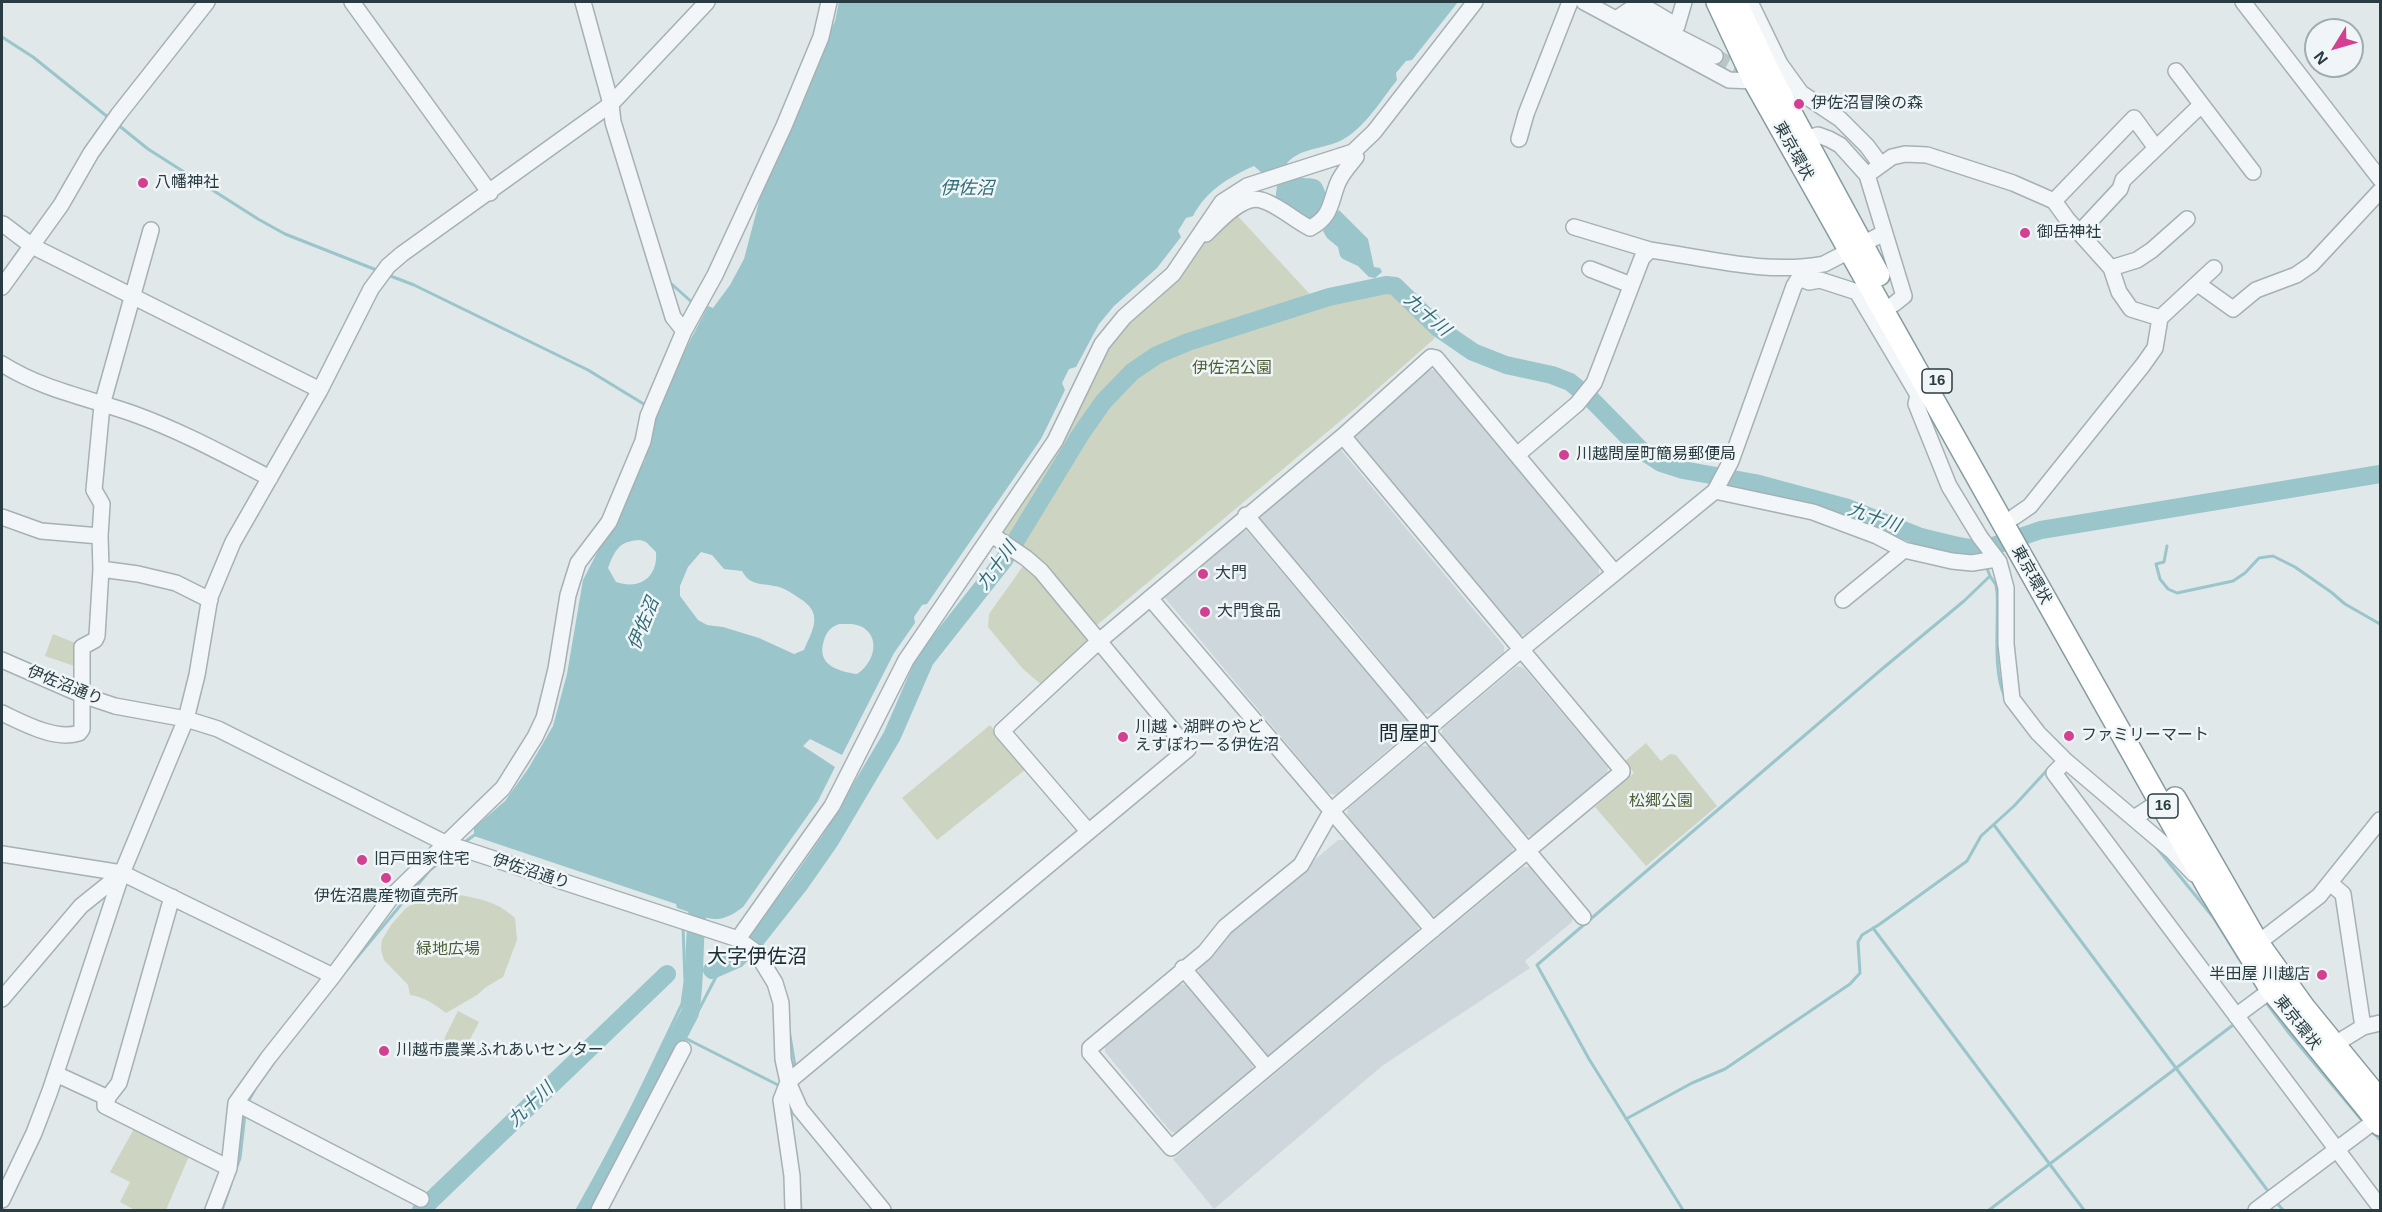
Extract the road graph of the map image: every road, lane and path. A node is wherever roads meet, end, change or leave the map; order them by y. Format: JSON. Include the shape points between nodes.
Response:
{"nodes":[{"id":1,"x":207,"y":2,"type":"edge"},
{"id":2,"x":352,"y":2,"type":"edge"},
{"id":3,"x":582,"y":2,"type":"edge"},
{"id":4,"x":707,"y":2,"type":"edge"},
{"id":5,"x":829,"y":2,"type":"edge"},
{"id":6,"x":1475,"y":2,"type":"edge"},
{"id":7,"x":1570,"y":2,"type":"edge"},
{"id":8,"x":1584,"y":2,"type":"edge"},
{"id":9,"x":1684,"y":2,"type":"edge"},
{"id":10,"x":1717,"y":2,"type":"edge"},
{"id":11,"x":1736,"y":2,"type":"edge"},
{"id":12,"x":1750,"y":2,"type":"edge"},
{"id":13,"x":2243,"y":2,"type":"edge"},
{"id":14,"x":1623,"y":22,"type":"junction"},
{"id":15,"x":1715,"y":56,"type":"tunnel mouth"},
{"id":16,"x":2176,"y":71,"type":"dead end"},
{"id":17,"x":1762,"y":78,"type":"junction"},
{"id":18,"x":611,"y":104,"type":"junction"},
{"id":19,"x":2201,"y":105,"type":"junction"},
{"id":20,"x":1805,"y":106,"type":"tunnel mouth"},
{"id":21,"x":1519,"y":139,"type":"dead end"},
{"id":22,"x":1805,"y":139,"type":"junction"},
{"id":23,"x":2156,"y":148,"type":"junction"},
{"id":24,"x":1353,"y":152,"type":"junction"},
{"id":25,"x":1874,"y":169,"type":"junction"},
{"id":26,"x":2253,"y":172,"type":"dead end"},
{"id":27,"x":2380,"y":179,"type":"edge"},
{"id":28,"x":2380,"y":191,"type":"edge"},
{"id":29,"x":490,"y":193,"type":"junction"},
{"id":30,"x":2054,"y":201,"type":"junction"},
{"id":31,"x":2187,"y":219,"type":"dead end"},
{"id":32,"x":3,"y":224,"type":"edge"},
{"id":33,"x":1574,"y":227,"type":"dead end"},
{"id":34,"x":151,"y":230,"type":"dead end"},
{"id":35,"x":1884,"y":233,"type":"junction"},
{"id":36,"x":2079,"y":233,"type":"junction"},
{"id":37,"x":32,"y":246,"type":"junction"},
{"id":38,"x":1855,"y":247,"type":"junction"},
{"id":39,"x":1650,"y":250,"type":"junction"},
{"id":40,"x":1184,"y":258,"type":"junction"},
{"id":41,"x":1814,"y":266,"type":"junction"},
{"id":42,"x":2111,"y":268,"type":"junction"},
{"id":43,"x":2214,"y":268,"type":"dead end"},
{"id":44,"x":1590,"y":269,"type":"dead end"},
{"id":45,"x":1799,"y":278,"type":"junction"},
{"id":46,"x":2198,"y":284,"type":"junction"},
{"id":47,"x":1631,"y":285,"type":"junction"},
{"id":48,"x":2,"y":287,"type":"edge"},
{"id":49,"x":133,"y":295,"type":"junction"},
{"id":50,"x":1894,"y":304,"type":"junction"},
{"id":51,"x":2160,"y":318,"type":"junction"},
{"id":52,"x":684,"y":331,"type":"junction"},
{"id":53,"x":2,"y":364,"type":"edge"},
{"id":54,"x":1920,"y":388,"type":"junction"},
{"id":55,"x":320,"y":390,"type":"junction"},
{"id":56,"x":102,"y":405,"type":"junction"},
{"id":57,"x":1343,"y":436,"type":"junction"},
{"id":58,"x":1517,"y":455,"type":"junction"},
{"id":59,"x":270,"y":478,"type":"junction"},
{"id":60,"x":1715,"y":491,"type":"junction"},
{"id":61,"x":1992,"y":504,"type":"junction"},
{"id":62,"x":1246,"y":516,"type":"junction"},
{"id":63,"x":2,"y":517,"type":"edge"},
{"id":64,"x":2014,"y":517,"type":"junction"},
{"id":65,"x":1969,"y":518,"type":"junction"},
{"id":66,"x":100,"y":536,"type":"junction"},
{"id":67,"x":998,"y":539,"type":"junction"},
{"id":68,"x":2023,"y":548,"type":"junction"},
{"id":69,"x":1904,"y":550,"type":"junction"},
{"id":70,"x":1997,"y":561,"type":"junction"},
{"id":71,"x":101,"y":569,"type":"junction"},
{"id":72,"x":1615,"y":573,"type":"junction"},
{"id":73,"x":1150,"y":598,"type":"junction"},
{"id":74,"x":210,"y":600,"type":"junction"},
{"id":75,"x":1843,"y":600,"type":"dead end"},
{"id":76,"x":1098,"y":642,"type":"junction"},
{"id":77,"x":1522,"y":649,"type":"junction"},
{"id":78,"x":2,"y":660,"type":"edge"},
{"id":79,"x":82,"y":696,"type":"junction"},
{"id":80,"x":2,"y":713,"type":"edge"},
{"id":81,"x":186,"y":719,"type":"junction"},
{"id":82,"x":1425,"y":731,"type":"junction"},
{"id":83,"x":2066,"y":761,"type":"junction"},
{"id":84,"x":2160,"y":801,"type":"junction"},
{"id":85,"x":1332,"y":810,"type":"junction"},
{"id":86,"x":2134,"y":818,"type":"junction"},
{"id":87,"x":2380,"y":820,"type":"edge"},
{"id":88,"x":1088,"y":831,"type":"junction"},
{"id":89,"x":446,"y":843,"type":"junction"},
{"id":90,"x":1527,"y":850,"type":"junction"},
{"id":91,"x":2,"y":854,"type":"edge"},
{"id":92,"x":122,"y":873,"type":"junction"},
{"id":93,"x":2333,"y":885,"type":"junction"},
{"id":94,"x":2210,"y":891,"type":"junction"},
{"id":95,"x":172,"y":897,"type":"junction"},
{"id":96,"x":1583,"y":917,"type":"dead end"},
{"id":97,"x":1433,"y":930,"type":"junction"},
{"id":98,"x":740,"y":940,"type":"junction"},
{"id":99,"x":2258,"y":943,"type":"junction"},
{"id":100,"x":1183,"y":968,"type":"junction"},
{"id":101,"x":333,"y":976,"type":"junction"},
{"id":102,"x":2271,"y":990,"type":"junction"},
{"id":103,"x":2,"y":999,"type":"edge"},
{"id":104,"x":2236,"y":1016,"type":"junction"},
{"id":105,"x":2380,"y":1023,"type":"edge"},
{"id":106,"x":2363,"y":1027,"type":"junction"},
{"id":107,"x":683,"y":1049,"type":"dead end"},
{"id":108,"x":2327,"y":1049,"type":"junction"},
{"id":109,"x":1266,"y":1067,"type":"junction"},
{"id":110,"x":56,"y":1074,"type":"junction"},
{"id":111,"x":788,"y":1082,"type":"junction"},
{"id":112,"x":108,"y":1098,"type":"junction"},
{"id":113,"x":236,"y":1103,"type":"junction"},
{"id":114,"x":2379,"y":1115,"type":"edge"},
{"id":115,"x":2337,"y":1149,"type":"junction"},
{"id":116,"x":229,"y":1168,"type":"junction"},
{"id":117,"x":421,"y":1199,"type":"dead end"},
{"id":118,"x":2,"y":1200,"type":"edge"},
{"id":119,"x":2380,"y":1207,"type":"edge"},
{"id":120,"x":213,"y":1210,"type":"edge"},
{"id":121,"x":599,"y":1210,"type":"edge"},
{"id":122,"x":793,"y":1210,"type":"edge"},
{"id":123,"x":884,"y":1210,"type":"edge"},
{"id":124,"x":2256,"y":1210,"type":"edge"}],
"edges":[{"from":1,"to":37,"type":"street","via":[[118,115]]},
{"from":2,"to":29,"type":"street"},
{"from":3,"to":18,"type":"street"},
{"from":4,"to":18,"type":"street"},
{"from":5,"to":52,"type":"street","via":[[820,37],[784,126],[715,275]]},
{"from":6,"to":24,"type":"street","via":[[1374,132]]},
{"from":7,"to":21,"type":"street"},
{"from":8,"to":14,"type":"street"},
{"from":9,"to":14,"type":"street","via":[[1677,26],[1645,7],[1631,9]]},
{"from":10,"to":17,"type":"highway","name":"東京環状","number":"16"},
{"from":11,"to":17,"type":"highway","name":"東京環状","number":"16"},
{"from":12,"to":25,"type":"street","via":[[1780,64],[1801,93],[1840,119],[1867,146]]},
{"from":13,"to":27,"type":"street"},
{"from":14,"to":15,"type":"street","via":[[1641,18]]},
{"from":14,"to":17,"type":"street","via":[[1729,80]]},
{"from":16,"to":19,"type":"street"},
{"from":17,"to":22,"type":"highway","name":"東京環状","number":"16"},
{"from":17,"to":38,"type":"highway","name":"東京環状","number":"16"},
{"from":18,"to":29,"type":"street"},
{"from":18,"to":52,"type":"street","via":[[613,122],[673,317]]},
{"from":19,"to":23,"type":"street"},
{"from":19,"to":26,"type":"street"},
{"from":20,"to":25,"type":"street","via":[[1848,137]]},
{"from":22,"to":25,"type":"street","via":[[1818,135],[1829,139]]},
{"from":22,"to":38,"type":"highway","name":"東京環状","number":"16"},
{"from":23,"to":30,"type":"street","via":[[2134,118]]},
{"from":23,"to":36,"type":"street"},
{"from":24,"to":40,"type":"street","via":[[1247,186],[1222,202]]},
{"from":24,"to":40,"type":"street","via":[[1356,157],[1343,172],[1331,207],[1317,224],[1310,228],[1261,200],[1251,199],[1234,208]]},
{"from":25,"to":30,"type":"street","via":[[1905,154],[1927,155]]},
{"from":25,"to":35,"type":"street"},
{"from":28,"to":46,"type":"street","via":[[2312,264],[2296,275],[2256,290],[2233,309]]},
{"from":29,"to":55,"type":"street","via":[[388,266],[371,290]]},
{"from":30,"to":36,"type":"street"},
{"from":31,"to":42,"type":"street","via":[[2137,260]]},
{"from":32,"to":37,"type":"street"},
{"from":33,"to":39,"type":"street"},
{"from":34,"to":49,"type":"street"},
{"from":35,"to":38,"type":"street"},
{"from":35,"to":50,"type":"street","via":[[1904,296]]},
{"from":36,"to":42,"type":"street"},
{"from":37,"to":48,"type":"street"},
{"from":37,"to":49,"type":"street"},
{"from":38,"to":41,"type":"street"},
{"from":38,"to":50,"type":"highway","name":"東京環状","number":"16"},
{"from":38,"to":54,"type":"highway","name":"東京環状","number":"16"},
{"from":39,"to":41,"type":"street","via":[[1767,268]]},
{"from":39,"to":47,"type":"street","via":[[1642,258]]},
{"from":40,"to":67,"type":"street","via":[[1173,274],[1124,317],[1102,344],[1055,441]]},
{"from":41,"to":45,"type":"street"},
{"from":42,"to":51,"type":"street","via":[[2119,292],[2131,309]]},
{"from":43,"to":46,"type":"street"},
{"from":44,"to":47,"type":"street"},
{"from":45,"to":54,"type":"street","via":[[1857,292]]},
{"from":45,"to":60,"type":"street","via":[[1730,464]]},
{"from":46,"to":51,"type":"street"},
{"from":47,"to":58,"type":"street","via":[[1594,383],[1577,405]]},
{"from":49,"to":55,"type":"street"},
{"from":49,"to":56,"type":"street"},
{"from":50,"to":64,"type":"highway","name":"東京環状","number":"16"},
{"from":51,"to":64,"type":"street","via":[[2155,348],[2143,365],[2030,506]]},
{"from":52,"to":89,"type":"street","via":[[609,522],[578,563],[544,718],[503,788]]},
{"from":53,"to":56,"type":"street","via":[[32,380]]},
{"from":54,"to":61,"type":"highway","name":"東京環状","number":"16"},
{"from":54,"to":65,"type":"street","via":[[1916,404],[1949,486]]},
{"from":55,"to":59,"type":"street"},
{"from":56,"to":59,"type":"street","via":[[174,430]]},
{"from":56,"to":66,"type":"street","via":[[94,490],[102,504]]},
{"from":57,"to":58,"type":"street","via":[[1431,357],[1436,358]]},
{"from":57,"to":62,"type":"street"},
{"from":57,"to":77,"type":"street"},
{"from":58,"to":72,"type":"street"},
{"from":59,"to":74,"type":"street","via":[[233,542]]},
{"from":60,"to":69,"type":"street","via":[[1813,512]]},
{"from":60,"to":72,"type":"street"},
{"from":61,"to":65,"type":"street"},
{"from":61,"to":68,"type":"highway","name":"東京環状","number":"16"},
{"from":62,"to":73,"type":"street"},
{"from":62,"to":82,"type":"street"},
{"from":63,"to":66,"type":"street","via":[[41,531]]},
{"from":64,"to":68,"type":"highway","name":"東京環状","number":"16"},
{"from":65,"to":70,"type":"street"},
{"from":66,"to":71,"type":"street"},
{"from":67,"to":76,"type":"street","via":[[1041,571]]},
{"from":67,"to":98,"type":"street","via":[[906,660],[832,806]]},
{"from":68,"to":70,"type":"street"},
{"from":68,"to":84,"type":"highway","name":"東京環状","number":"16"},
{"from":68,"to":99,"type":"highway","name":"東京環状","number":"16"},
{"from":69,"to":70,"type":"street","via":[[1952,561]]},
{"from":69,"to":75,"type":"street"},
{"from":70,"to":83,"type":"street","via":[[2006,588],[2006,644],[2012,699]]},
{"from":71,"to":74,"type":"street","via":[[176,583]]},
{"from":71,"to":79,"type":"street","via":[[97,636],[82,647]]},
{"from":72,"to":77,"type":"street"},
{"from":73,"to":76,"type":"street"},
{"from":73,"to":85,"type":"street"},
{"from":74,"to":81,"type":"street"},
{"from":76,"to":88,"type":"street","via":[[1002,731]]},
{"from":76,"to":88,"type":"street","via":[[1188,748]]},
{"from":77,"to":82,"type":"street"},
{"from":77,"to":90,"type":"street","via":[[1622,770]]},
{"from":78,"to":79,"type":"street","name":"伊佐沼通り"},
{"from":79,"to":80,"type":"street","via":[[82,729],[75,734],[42,730]]},
{"from":79,"to":81,"type":"street","name":"伊佐沼通り"},
{"from":81,"to":89,"type":"street","name":"伊佐沼通り","via":[[250,743]]},
{"from":81,"to":92,"type":"street"},
{"from":82,"to":85,"type":"street"},
{"from":82,"to":90,"type":"street"},
{"from":83,"to":86,"type":"street"},
{"from":83,"to":104,"type":"street","via":[[2054,773]]},
{"from":84,"to":86,"type":"street"},
{"from":84,"to":94,"type":"highway","name":"東京環状","number":"16"},
{"from":85,"to":97,"type":"street"},
{"from":85,"to":100,"type":"street","via":[[1300,865],[1225,927],[1205,952]]},
{"from":86,"to":94,"type":"street"},
{"from":87,"to":93,"type":"street"},
{"from":88,"to":111,"type":"street"},
{"from":89,"to":98,"type":"street","name":"伊佐沼通り"},
{"from":89,"to":101,"type":"street","via":[[393,895]]},
{"from":90,"to":96,"type":"street"},
{"from":90,"to":97,"type":"street"},
{"from":91,"to":92,"type":"street"},
{"from":92,"to":95,"type":"street"},
{"from":92,"to":103,"type":"street","via":[[81,906]]},
{"from":92,"to":110,"type":"street"},
{"from":93,"to":99,"type":"street"},
{"from":93,"to":106,"type":"street","via":[[2343,894]]},
{"from":94,"to":102,"type":"highway","name":"東京環状","number":"16"},
{"from":95,"to":101,"type":"street"},
{"from":95,"to":112,"type":"street","via":[[119,1083]]},
{"from":97,"to":109,"type":"street"},
{"from":98,"to":111,"type":"street","name":"伊佐沼通り","via":[[756,952],[775,983]]},
{"from":99,"to":108,"type":"highway","name":"東京環状","number":"16"},
{"from":100,"to":109,"type":"street"},
{"from":100,"to":109,"type":"street","via":[[1090,1048],[1090,1053],[1171,1148]]},
{"from":101,"to":113,"type":"street"},
{"from":102,"to":104,"type":"street"},
{"from":102,"to":108,"type":"highway","name":"東京環状","number":"16"},
{"from":104,"to":115,"type":"street"},
{"from":105,"to":106,"type":"street"},
{"from":106,"to":108,"type":"street"},
{"from":107,"to":121,"type":"street"},
{"from":108,"to":114,"type":"highway","name":"東京環状","number":"16"},
{"from":110,"to":112,"type":"street"},
{"from":110,"to":118,"type":"street","via":[[34,1133]]},
{"from":111,"to":122,"type":"street","via":[[781,1100]]},
{"from":111,"to":123,"type":"street","name":"伊佐沼通り","via":[[800,1109]]},
{"from":112,"to":116,"type":"street","via":[[105,1106]]},
{"from":113,"to":116,"type":"street"},
{"from":113,"to":117,"type":"street"},
{"from":114,"to":115,"type":"street"},
{"from":115,"to":119,"type":"street"},
{"from":115,"to":124,"type":"street"},
{"from":116,"to":120,"type":"street"}]}
